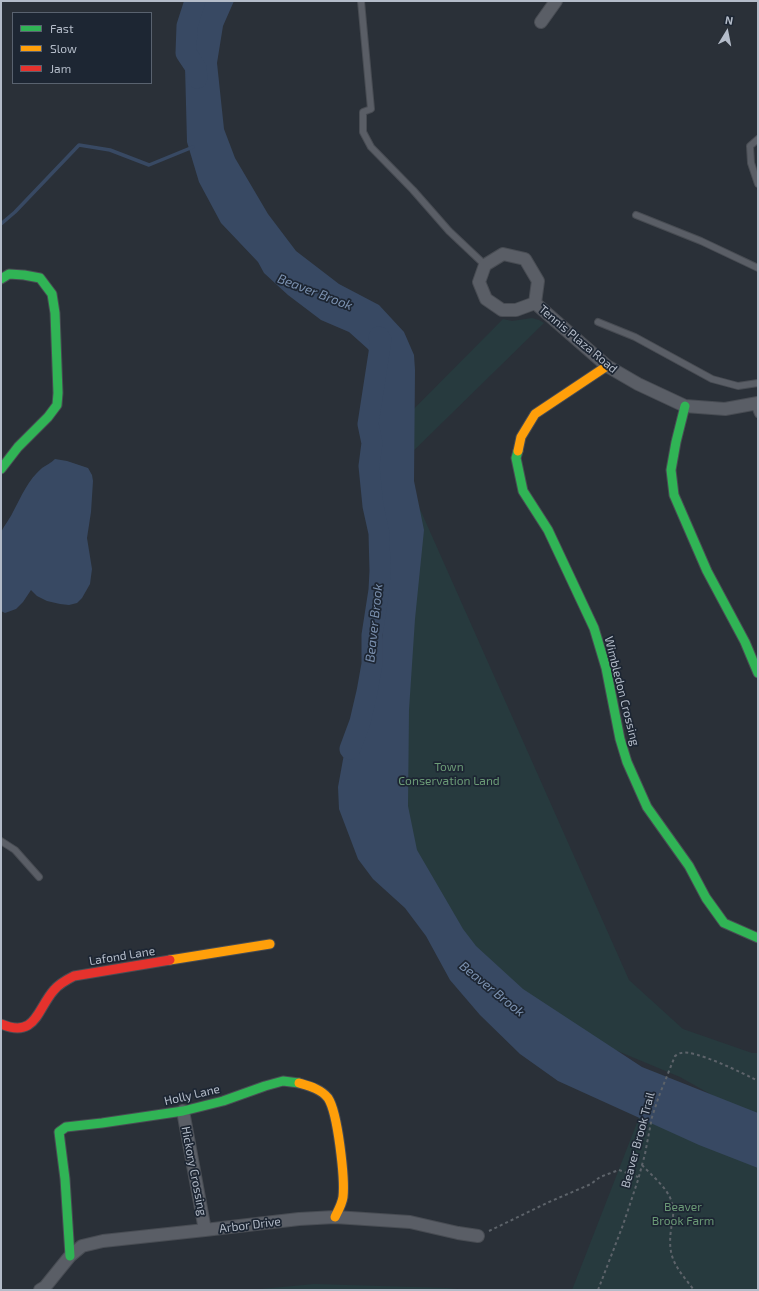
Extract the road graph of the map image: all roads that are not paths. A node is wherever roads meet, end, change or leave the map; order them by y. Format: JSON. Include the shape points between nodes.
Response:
{"nodes":[{"id":1,"x":362,"y":1,"type":"edge"},
{"id":2,"x":556,"y":1,"type":"edge"},
{"id":3,"x":541,"y":22,"type":"dead end"},
{"id":4,"x":758,"y":139,"type":"edge"},
{"id":5,"x":758,"y":184,"type":"edge"},
{"id":6,"x":636,"y":215,"type":"dead end"},
{"id":7,"x":485,"y":265,"type":"junction"},
{"id":8,"x":758,"y":268,"type":"edge"},
{"id":9,"x":1,"y":279,"type":"edge"},
{"id":10,"x":535,"y":303,"type":"junction"},
{"id":11,"x":598,"y":322,"type":"dead end"},
{"id":12,"x":607,"y":366,"type":"junction"},
{"id":13,"x":758,"y":383,"type":"edge"},
{"id":14,"x":686,"y":406,"type":"junction"},
{"id":15,"x":757,"y":407,"type":"edge"},
{"id":16,"x":1,"y":469,"type":"edge"},
{"id":17,"x":758,"y":673,"type":"edge"},
{"id":18,"x":1,"y":841,"type":"edge"},
{"id":19,"x":39,"y":877,"type":"dead end"},
{"id":20,"x":758,"y":938,"type":"edge"},
{"id":21,"x":270,"y":944,"type":"dead end"},
{"id":22,"x":1,"y":1024,"type":"edge"},
{"id":23,"x":182,"y":1112,"type":"junction"},
{"id":24,"x":335,"y":1217,"type":"junction"},
{"id":25,"x":205,"y":1230,"type":"junction"},
{"id":26,"x":478,"y":1236,"type":"road end"},
{"id":27,"x":70,"y":1256,"type":"junction"},
{"id":28,"x":40,"y":1290,"type":"edge"}],
"edges":[{"from":1,"to":7,"type":"lane","via":[[371,109],[363,112],[363,132],[371,147],[449,231]]},
{"from":2,"to":3,"type":"street"},
{"from":4,"to":5,"type":"lane","via":[[750,146],[751,163]]},
{"from":6,"to":8,"type":"lane","via":[[701,241]]},
{"from":7,"to":10,"type":"street","name":"Tennis Plaza Road","via":[[480,282],[486,299],[502,310],[516,310]]},
{"from":7,"to":10,"type":"street","name":"Tennis Plaza Road","via":[[503,254],[525,260],[538,281]]},
{"from":9,"to":16,"type":"street","via":[[9,274],[40,278],[52,294],[58,393],[57,405]]},
{"from":10,"to":12,"type":"street","name":"Tennis Plaza Road"},
{"from":11,"to":13,"type":"lane","via":[[635,337],[712,379],[738,386]]},
{"from":12,"to":14,"type":"street","name":"Tennis Plaza Road","via":[[638,384]]},
{"from":12,"to":20,"type":"street","name":"Wimbledon Crossing","via":[[535,414],[521,437],[516,458],[523,491],[548,530],[594,628],[606,668],[620,739],[647,807],[689,866],[706,898],[724,923]]},
{"from":14,"to":15,"type":"street","name":"Tennis Plaza Road","via":[[725,409]]},
{"from":14,"to":17,"type":"street","via":[[671,470],[674,494],[706,571],[745,642]]},
{"from":18,"to":19,"type":"lane","via":[[15,850]]},
{"from":21,"to":22,"type":"street","name":"Lafond Lane","via":[[74,976],[53,991],[36,1019],[26,1027],[10,1028]]},
{"from":23,"to":24,"type":"street","name":"Holly Lane","via":[[283,1080],[316,1088],[328,1098],[334,1113],[343,1165],[343,1198]]},
{"from":23,"to":25,"type":"street","name":"Hickory Crossing"},
{"from":23,"to":27,"type":"street","name":"Holly Lane","via":[[66,1127],[59,1132]]},
{"from":24,"to":25,"type":"street","name":"Arbor Drive"},
{"from":24,"to":26,"type":"street","name":"Arbor Drive","via":[[410,1222]]},
{"from":25,"to":27,"type":"street","name":"Arbor Drive","via":[[103,1240],[82,1246]]},
{"from":27,"to":28,"type":"street","name":"Arbor Drive"}]}
